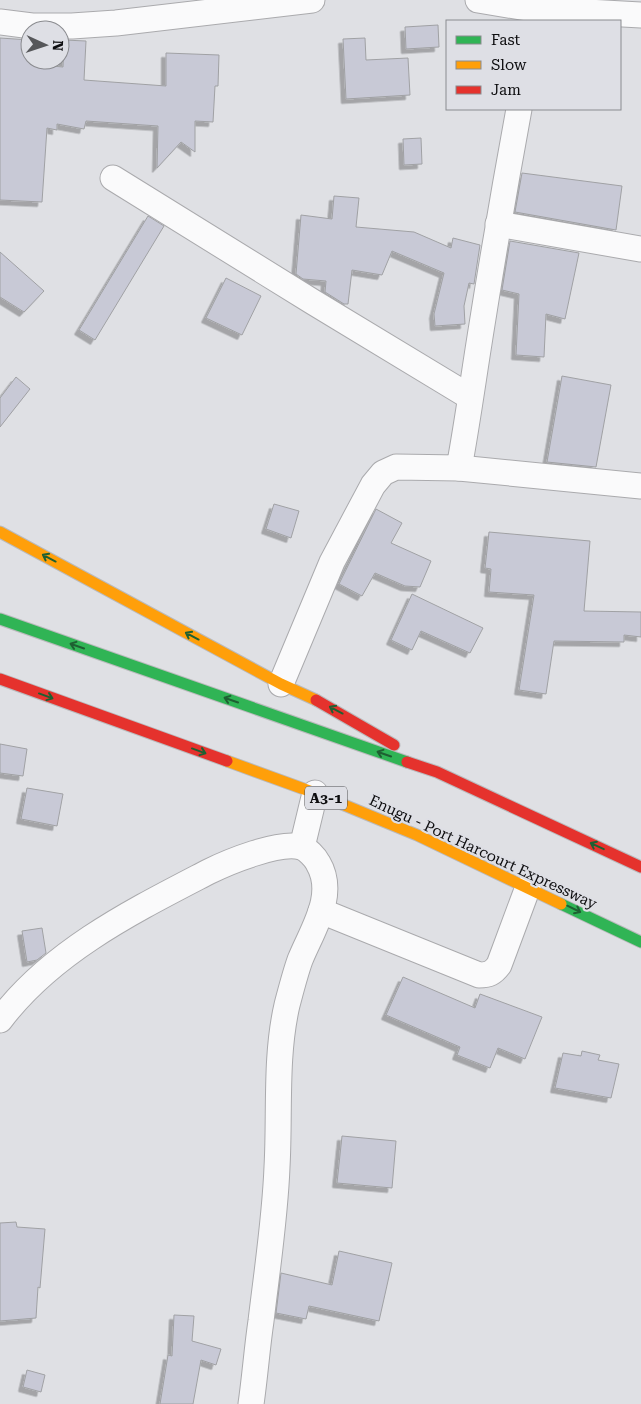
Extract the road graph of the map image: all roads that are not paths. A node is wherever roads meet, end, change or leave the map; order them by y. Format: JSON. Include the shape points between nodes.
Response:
{"nodes":[{"id":1,"x":312,"y":0,"type":"edge"},
{"id":2,"x":478,"y":0,"type":"edge"},
{"id":3,"x":227,"y":5,"type":"edge"},
{"id":4,"x":641,"y":14,"type":"edge"},
{"id":5,"x":532,"y":15,"type":"edge"},
{"id":6,"x":0,"y":22,"type":"edge"},
{"id":7,"x":519,"y":110,"type":"edge"},
{"id":8,"x":113,"y":178,"type":"dead end"},
{"id":9,"x":498,"y":224,"type":"junction"},
{"id":10,"x":641,"y":247,"type":"edge"},
{"id":11,"x":470,"y":397,"type":"junction"},
{"id":12,"x":458,"y":468,"type":"junction"},
{"id":13,"x":641,"y":486,"type":"edge"},
{"id":14,"x":0,"y":532,"type":"edge"},
{"id":15,"x":0,"y":619,"type":"edge"},
{"id":16,"x":0,"y":679,"type":"edge"},
{"id":17,"x":281,"y":684,"type":"junction"},
{"id":18,"x":438,"y":772,"type":"junction"},
{"id":19,"x":315,"y":793,"type":"junction"},
{"id":20,"x":302,"y":847,"type":"junction"},
{"id":21,"x":641,"y":867,"type":"edge"},
{"id":22,"x":528,"y":887,"type":"junction"},
{"id":23,"x":321,"y":911,"type":"junction"},
{"id":24,"x":641,"y":942,"type":"edge"},
{"id":25,"x":0,"y":1020,"type":"edge"},
{"id":26,"x":251,"y":1404,"type":"edge"}],
"edges":[{"from":1,"to":3,"type":"street"},
{"from":2,"to":5,"type":"street"},
{"from":3,"to":6,"type":"street","via":[[72,26]]},
{"from":4,"to":5,"type":"street"},
{"from":7,"to":9,"type":"street"},
{"from":8,"to":11,"type":"street"},
{"from":9,"to":10,"type":"street"},
{"from":9,"to":11,"type":"street"},
{"from":11,"to":12,"type":"street"},
{"from":12,"to":13,"type":"street"},
{"from":12,"to":17,"type":"street","via":[[396,467],[383,473],[373,485],[332,562]]},
{"from":17,"to":14,"type":"highway","one_way":true},
{"from":18,"to":15,"type":"highway","one_way":true},
{"from":16,"to":19,"type":"highway","name":"Enugu - Port Harcourt Expressway","number":"A3-1","one_way":true},
{"from":18,"to":17,"type":"highway","one_way":true,"via":[[348,717]]},
{"from":21,"to":18,"type":"highway","one_way":true},
{"from":19,"to":20,"type":"street"},
{"from":19,"to":22,"type":"highway","name":"Enugu - Port Harcourt Expressway","number":"A3-1","via":[[417,835]]},
{"from":20,"to":23,"type":"street","via":[[319,865],[324,882]]},
{"from":20,"to":25,"type":"street","via":[[257,852],[155,899],[75,948],[37,979]]},
{"from":22,"to":23,"type":"street","via":[[499,965],[492,973],[479,976]]},
{"from":22,"to":24,"type":"highway","name":"Enugu - Port Harcourt Expressway","number":"A3-1","one_way":true},
{"from":23,"to":26,"type":"street","via":[[300,961],[287,1005],[282,1038],[272,1230]]}]}
